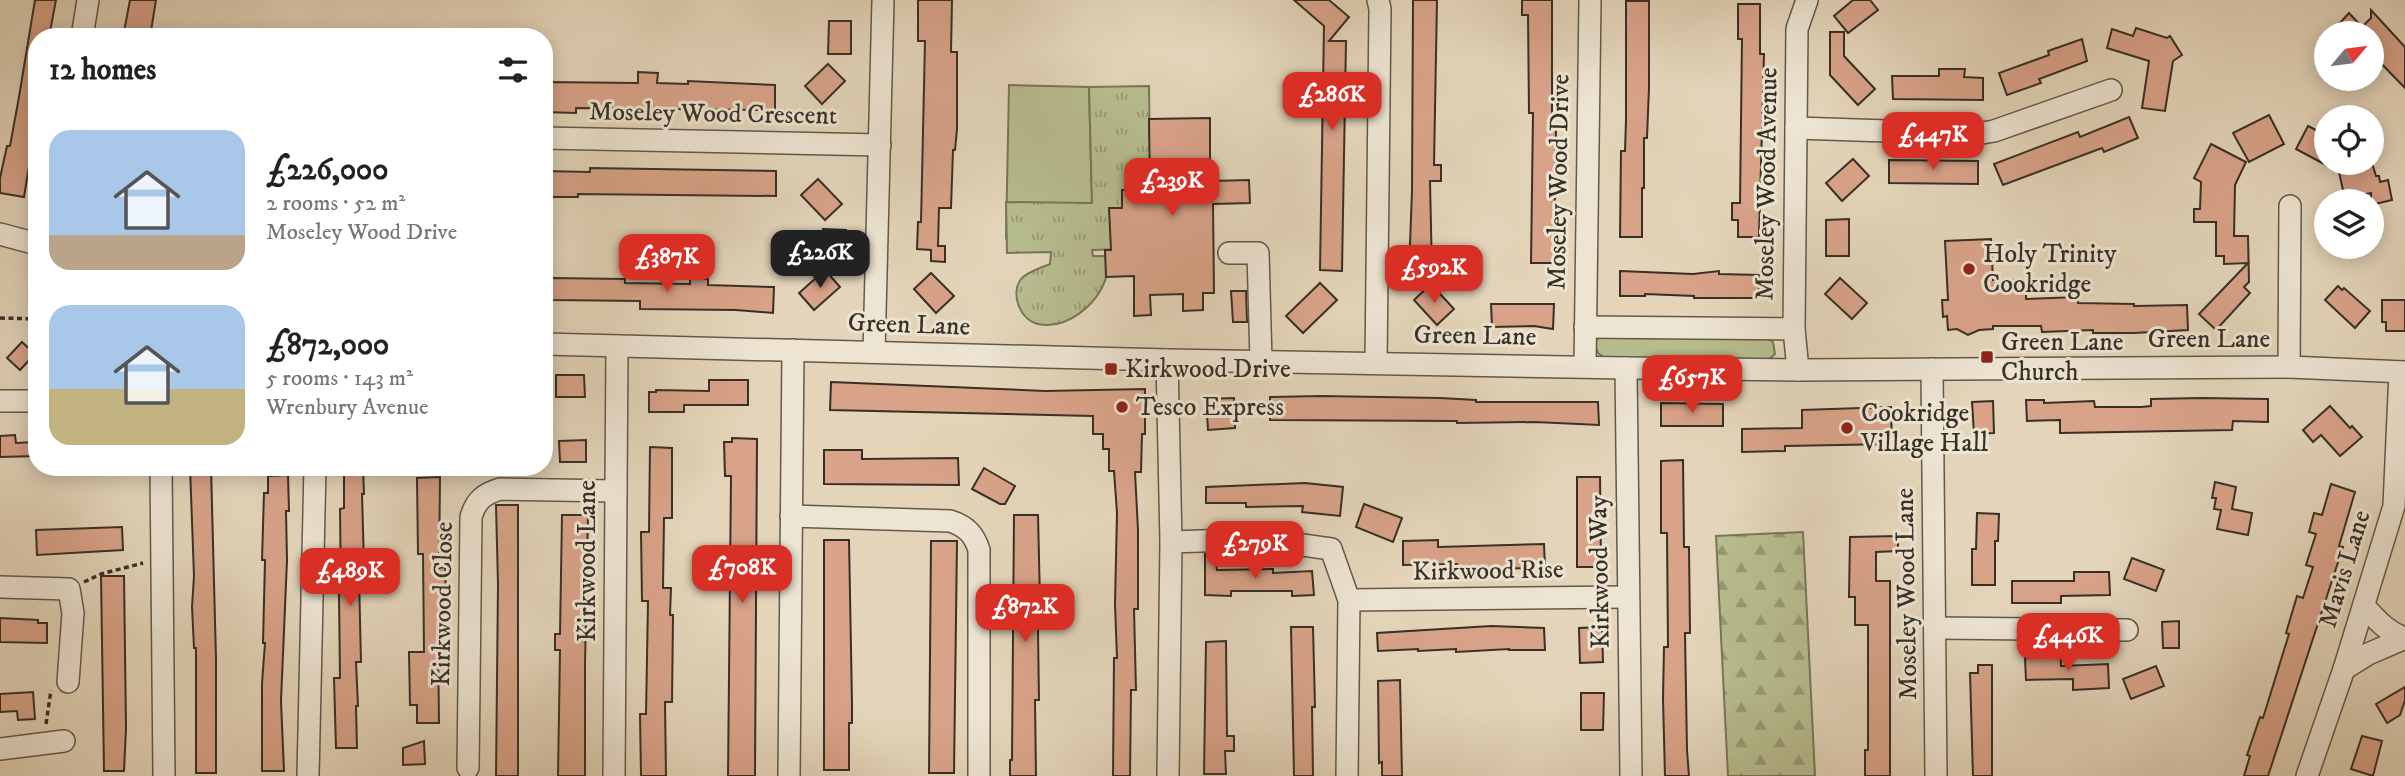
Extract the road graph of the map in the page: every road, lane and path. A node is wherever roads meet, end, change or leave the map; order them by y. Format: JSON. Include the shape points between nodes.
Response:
{"nodes":[{"id":1,"x":88,"y":0,"type":"edge"},
{"id":2,"x":883,"y":0,"type":"edge"},
{"id":3,"x":1378,"y":0,"type":"edge"},
{"id":4,"x":1590,"y":0,"type":"edge"},
{"id":5,"x":1807,"y":0,"type":"edge"},
{"id":6,"x":83,"y":28,"type":"edge"},
{"id":7,"x":2111,"y":90,"type":"dead end"},
{"id":8,"x":1796,"y":128,"type":"junction"},
{"id":9,"x":553,"y":138,"type":"edge"},
{"id":10,"x":880,"y":145,"type":"junction"},
{"id":11,"x":2290,"y":206,"type":"dead end"},
{"id":12,"x":0,"y":234,"type":"edge"},
{"id":13,"x":28,"y":242,"type":"edge"},
{"id":14,"x":1229,"y":253,"type":"dead end"},
{"id":15,"x":0,"y":318,"type":"edge"},
{"id":16,"x":28,"y":319,"type":"edge"},
{"id":17,"x":1585,"y":327,"type":"junction"},
{"id":18,"x":1794,"y":329,"type":"junction"},
{"id":19,"x":553,"y":344,"type":"edge"},
{"id":20,"x":617,"y":346,"type":"junction"},
{"id":21,"x":793,"y":350,"type":"junction"},
{"id":22,"x":874,"y":352,"type":"junction"},
{"id":23,"x":1167,"y":360,"type":"junction"},
{"id":24,"x":1261,"y":361,"type":"junction"},
{"id":25,"x":1376,"y":363,"type":"junction"},
{"id":26,"x":1585,"y":366,"type":"junction"},
{"id":27,"x":2289,"y":367,"type":"junction"},
{"id":28,"x":1626,"y":368,"type":"junction"},
{"id":29,"x":1932,"y":369,"type":"junction"},
{"id":30,"x":1798,"y":370,"type":"junction"},
{"id":31,"x":2402,"y":372,"type":"edge"},
{"id":32,"x":0,"y":401,"type":"edge"},
{"id":33,"x":28,"y":401,"type":"edge"},
{"id":34,"x":161,"y":476,"type":"edge"},
{"id":35,"x":315,"y":476,"type":"edge"},
{"id":36,"x":616,"y":492,"type":"junction"},
{"id":37,"x":791,"y":516,"type":"junction"},
{"id":38,"x":1171,"y":542,"type":"junction"},
{"id":39,"x":162,"y":558,"type":"junction"},
{"id":40,"x":0,"y":587,"type":"edge"},
{"id":41,"x":69,"y":589,"type":"junction"},
{"id":42,"x":1627,"y":597,"type":"junction"},
{"id":43,"x":1349,"y":600,"type":"junction"},
{"id":44,"x":2364,"y":606,"type":"junction"},
{"id":45,"x":1935,"y":628,"type":"junction"},
{"id":46,"x":2127,"y":631,"type":"dead end"},
{"id":47,"x":2404,"y":638,"type":"edge"},
{"id":48,"x":2344,"y":669,"type":"junction"},
{"id":49,"x":68,"y":682,"type":"dead end"},
{"id":50,"x":64,"y":741,"type":"dead end"},
{"id":51,"x":0,"y":749,"type":"edge"},
{"id":52,"x":468,"y":768,"type":"dead end"},
{"id":53,"x":164,"y":776,"type":"edge"},
{"id":54,"x":308,"y":776,"type":"edge"},
{"id":55,"x":614,"y":776,"type":"edge"},
{"id":56,"x":789,"y":776,"type":"edge"},
{"id":57,"x":979,"y":776,"type":"edge"},
{"id":58,"x":1168,"y":776,"type":"edge"},
{"id":59,"x":1347,"y":776,"type":"edge"},
{"id":60,"x":1631,"y":776,"type":"edge"},
{"id":61,"x":1936,"y":776,"type":"edge"},
{"id":62,"x":2307,"y":776,"type":"edge"}],
"edges":[{"from":1,"to":6,"type":"street"},
{"from":2,"to":10,"type":"street"},
{"from":3,"to":25,"type":"street"},
{"from":4,"to":17,"type":"street","name":"Moseley Wood Drive"},
{"from":5,"to":8,"type":"street","name":"Moseley Wood Avenue","via":[[1797,29]]},
{"from":7,"to":8,"type":"street","via":[[1977,134]]},
{"from":8,"to":18,"type":"street","name":"Moseley Wood Avenue"},
{"from":9,"to":10,"type":"street","name":"Moseley Wood Crescent"},
{"from":10,"to":22,"type":"street"},
{"from":11,"to":27,"type":"street"},
{"from":12,"to":13,"type":"street"},
{"from":14,"to":24,"type":"street","via":[[1258,253]]},
{"from":15,"to":16,"type":"path"},
{"from":17,"to":18,"type":"street"},
{"from":17,"to":26,"type":"street","name":"Moseley Wood Drive"},
{"from":18,"to":30,"type":"street","name":"Moseley Wood Avenue"},
{"from":19,"to":20,"type":"street","name":"Green Lane"},
{"from":20,"to":21,"type":"street","name":"Green Lane"},
{"from":20,"to":36,"type":"street","name":"Kirkwood Lane"},
{"from":21,"to":22,"type":"street","name":"Green Lane"},
{"from":21,"to":37,"type":"street"},
{"from":22,"to":23,"type":"street","name":"Green Lane"},
{"from":23,"to":24,"type":"street","name":"Green Lane"},
{"from":23,"to":38,"type":"street"},
{"from":24,"to":25,"type":"street","name":"Green Lane"},
{"from":25,"to":26,"type":"street","name":"Green Lane"},
{"from":26,"to":28,"type":"street","name":"Green Lane"},
{"from":27,"to":29,"type":"street","name":"Green Lane"},
{"from":27,"to":31,"type":"street","name":"Green Lane"},
{"from":28,"to":30,"type":"street","name":"Green Lane"},
{"from":28,"to":42,"type":"street","name":"Kirkwood Way"},
{"from":29,"to":30,"type":"street","name":"Green Lane"},
{"from":29,"to":45,"type":"street","name":"Moseley Wood Lane"},
{"from":31,"to":44,"type":"street","name":"Mavis Lane","via":[[2394,506]]},
{"from":32,"to":33,"type":"street"},
{"from":34,"to":39,"type":"street"},
{"from":35,"to":54,"type":"street"},
{"from":36,"to":52,"type":"street","name":"Kirkwood Close","via":[[500,489],[474,505]]},
{"from":36,"to":55,"type":"street","name":"Kirkwood Lane"},
{"from":37,"to":56,"type":"street"},
{"from":37,"to":57,"type":"street","via":[[950,521],[970,532],[979,550]]},
{"from":38,"to":43,"type":"street","via":[[1260,539],[1331,549]]},
{"from":38,"to":58,"type":"street"},
{"from":39,"to":41,"type":"path","via":[[101,574]]},
{"from":39,"to":53,"type":"street"},
{"from":40,"to":41,"type":"street"},
{"from":41,"to":49,"type":"street","via":[[73,612]]},
{"from":42,"to":43,"type":"street","name":"Kirkwood Rise"},
{"from":42,"to":60,"type":"street","name":"Kirkwood Way"},
{"from":43,"to":59,"type":"street"},
{"from":44,"to":47,"type":"street","via":[[2379,623]]},
{"from":44,"to":48,"type":"street","name":"Mavis Lane"},
{"from":45,"to":46,"type":"street"},
{"from":45,"to":61,"type":"street","name":"Moseley Wood Lane"},
{"from":47,"to":48,"type":"street"},
{"from":48,"to":62,"type":"street","name":"Mavis Lane"},
{"from":50,"to":51,"type":"street"}]}
